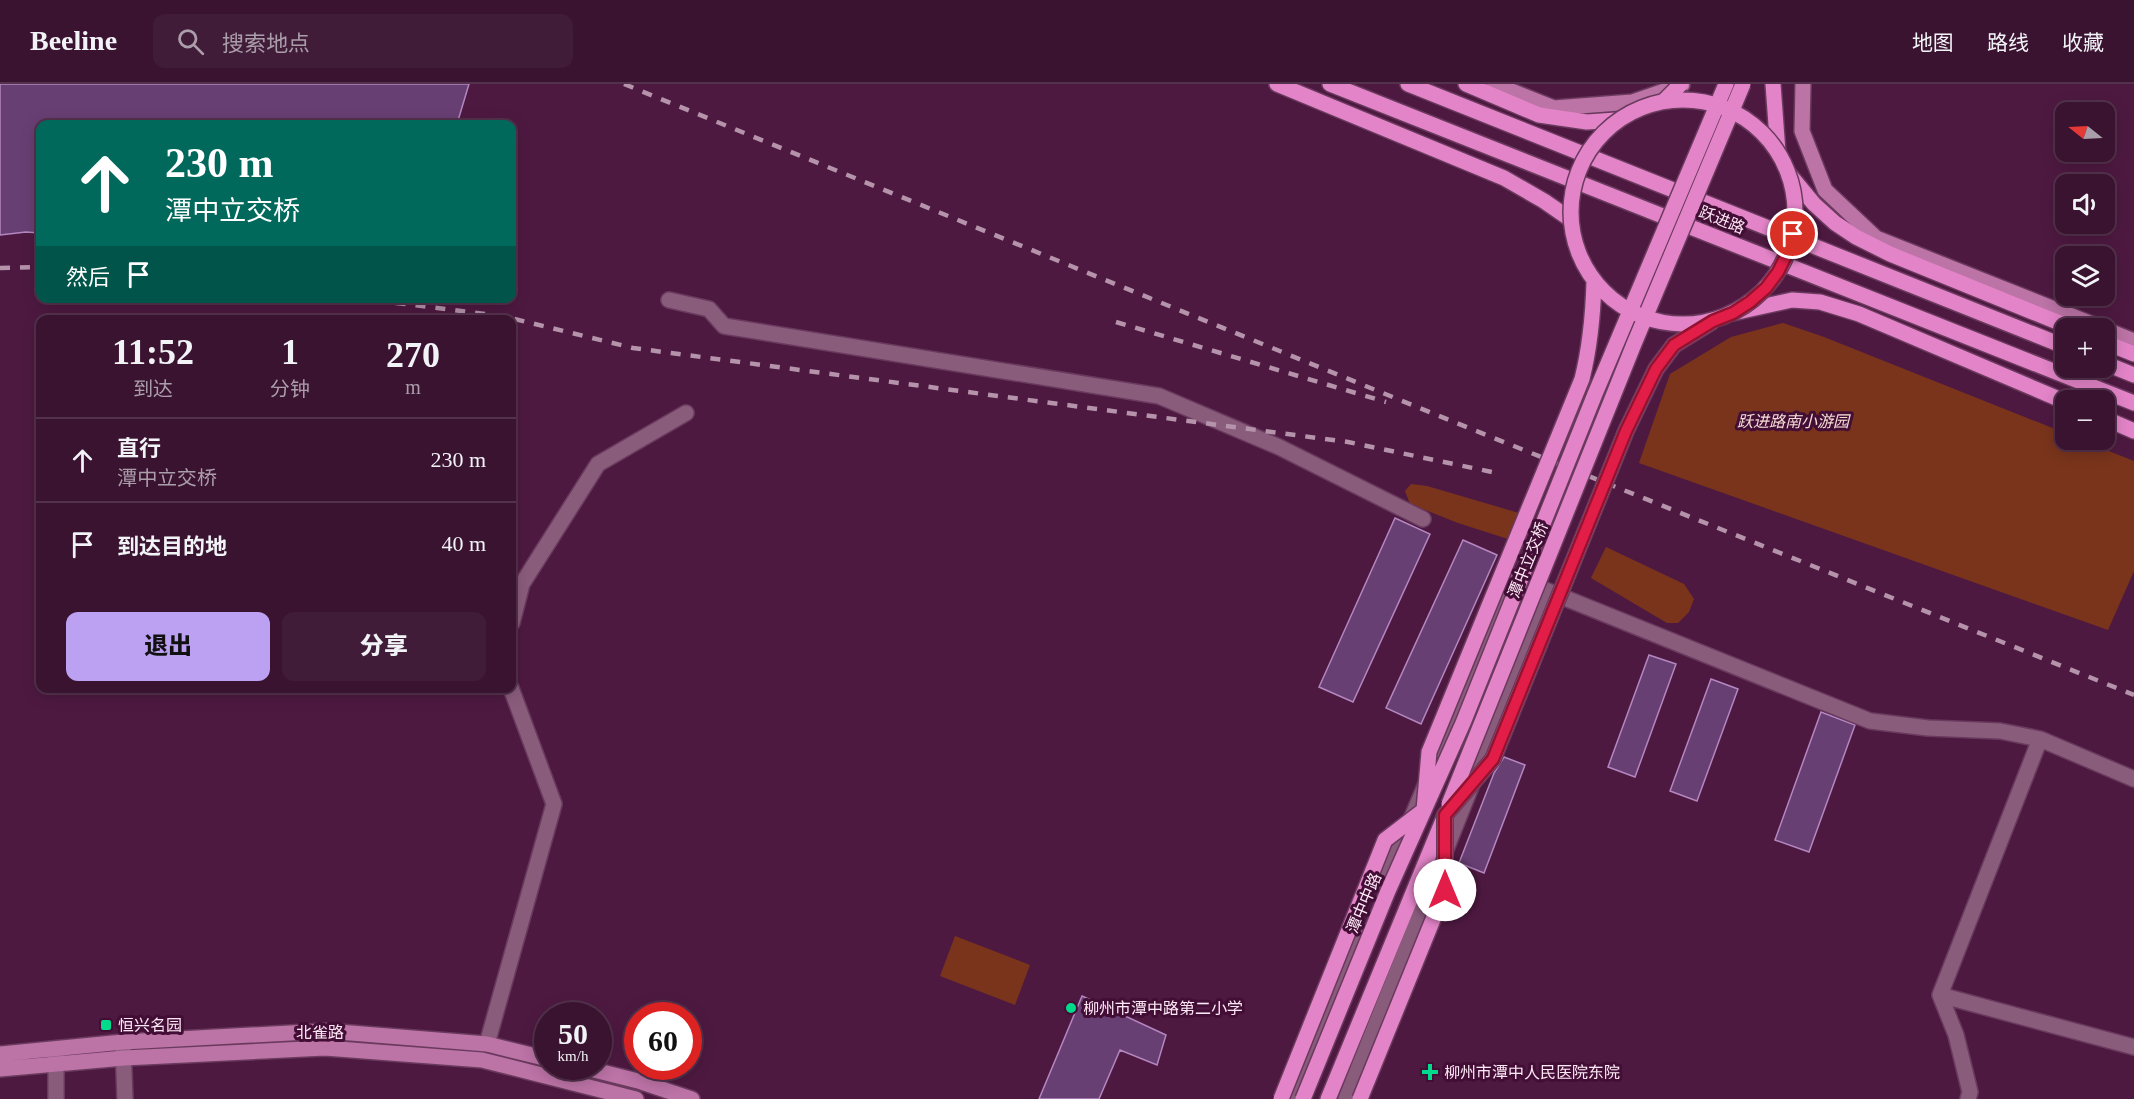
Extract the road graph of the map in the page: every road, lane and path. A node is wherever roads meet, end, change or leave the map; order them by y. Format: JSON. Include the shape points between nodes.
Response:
{"nodes":[{"id":1,"x":1277,"y":84,"type":"edge"},
{"id":2,"x":1330,"y":84,"type":"edge"},
{"id":3,"x":1408,"y":84,"type":"edge"},
{"id":4,"x":1466,"y":84,"type":"edge"},
{"id":5,"x":1494,"y":84,"type":"edge"},
{"id":6,"x":1682,"y":84,"type":"edge"},
{"id":7,"x":1726,"y":84,"type":"edge"},
{"id":8,"x":1743,"y":84,"type":"edge"},
{"id":9,"x":1773,"y":84,"type":"edge"},
{"id":10,"x":1803,"y":84,"type":"edge"},
{"id":11,"x":1665,"y":100,"type":"junction"},
{"id":12,"x":1616,"y":120,"type":"junction"},
{"id":13,"x":1778,"y":152,"type":"junction"},
{"id":14,"x":1789,"y":174,"type":"junction"},
{"id":15,"x":1570,"y":219,"type":"junction"},
{"id":16,"x":1594,"y":282,"type":"junction"},
{"id":17,"x":669,"y":300,"type":"dead end"},
{"id":18,"x":1733,"y":313,"type":"junction"},
{"id":19,"x":2076,"y":318,"type":"edge"},
{"id":20,"x":1713,"y":321,"type":"junction"},
{"id":21,"x":2055,"y":321,"type":"edge"},
{"id":22,"x":2115,"y":334,"type":"edge"},
{"id":23,"x":2134,"y":341,"type":"edge"},
{"id":24,"x":2055,"y":343,"type":"edge"},
{"id":25,"x":2115,"y":346,"type":"edge"},
{"id":26,"x":2134,"y":354,"type":"edge"},
{"id":27,"x":2115,"y":367,"type":"edge"},
{"id":28,"x":2134,"y":375,"type":"edge"},
{"id":29,"x":2055,"y":397,"type":"edge"},
{"id":30,"x":2134,"y":403,"type":"edge"},
{"id":31,"x":686,"y":413,"type":"dead end"},
{"id":32,"x":2115,"y":423,"type":"edge"},
{"id":33,"x":2134,"y":431,"type":"edge"},
{"id":34,"x":1423,"y":519,"type":"dead end"},
{"id":35,"x":1549,"y":592,"type":"junction"},
{"id":36,"x":516,"y":607,"type":"edge"},
{"id":37,"x":513,"y":693,"type":"edge"},
{"id":38,"x":1463,"y":723,"type":"joint"},
{"id":39,"x":2040,"y":739,"type":"junction"},
{"id":40,"x":1432,"y":766,"type":"junction"},
{"id":41,"x":2134,"y":779,"type":"edge"},
{"id":42,"x":1472,"y":783,"type":"junction"},
{"id":43,"x":1424,"y":810,"type":"junction"},
{"id":44,"x":1445,"y":815,"type":"junction"},
{"id":45,"x":1940,"y":995,"type":"junction"},
{"id":46,"x":487,"y":1044,"type":"junction"},
{"id":47,"x":2134,"y":1047,"type":"edge"},
{"id":48,"x":123,"y":1050,"type":"junction"},
{"id":49,"x":0,"y":1054,"type":"edge"},
{"id":50,"x":56,"y":1056,"type":"junction"},
{"id":51,"x":534,"y":1056,"type":"edge"},
{"id":52,"x":0,"y":1069,"type":"edge"},
{"id":53,"x":612,"y":1074,"type":"edge"},
{"id":54,"x":56,"y":1099,"type":"edge"},
{"id":55,"x":125,"y":1099,"type":"edge"},
{"id":56,"x":634,"y":1099,"type":"edge"},
{"id":57,"x":692,"y":1099,"type":"edge"},
{"id":58,"x":1281,"y":1099,"type":"edge"},
{"id":59,"x":1294,"y":1099,"type":"edge"},
{"id":60,"x":1303,"y":1099,"type":"edge"},
{"id":61,"x":1328,"y":1099,"type":"edge"},
{"id":62,"x":1346,"y":1099,"type":"edge"},
{"id":63,"x":1360,"y":1099,"type":"edge"},
{"id":64,"x":1968,"y":1099,"type":"edge"}],
"edges":[{"from":1,"to":15,"type":"main road","via":[[1504,178]]},
{"from":2,"to":30,"type":"main road","name":"跃进路"},
{"from":3,"to":24,"type":"main road","name":"跃进路"},
{"from":4,"to":12,"type":"main road","via":[[1539,115],[1587,122]]},
{"from":5,"to":6,"type":"street","via":[[1554,108],[1632,102]]},
{"from":6,"to":11,"type":"main road","bridge":true},
{"from":7,"to":38,"type":"main road","name":"潭中立交桥","bridge":true,"via":[[1595,394]]},
{"from":8,"to":44,"type":"main road","name":"潭中立交桥","bridge":true},
{"from":9,"to":13,"type":"main road"},
{"from":10,"to":19,"type":"street","via":[[1802,131],[1826,190],[1876,238]]},
{"from":11,"to":12,"type":"main road","bridge":true,"via":[[1641,106]]},
{"from":11,"to":13,"type":"main road","bridge":true,"via":[[1685,98],[1729,108],[1766,135]]},
{"from":12,"to":15,"type":"main road","bridge":true,"via":[[1596,140],[1581,164],[1572,190]]},
{"from":13,"to":14,"type":"main road","bridge":true},
{"from":14,"to":18,"type":"main road","bridge":true,"via":[[1795,214],[1787,254],[1766,288]]},
{"from":14,"to":21,"type":"main road","via":[[1814,204],[1856,237]]},
{"from":15,"to":16,"type":"main road","bridge":true},
{"from":16,"to":20,"type":"main road","bridge":true,"via":[[1609,298],[1647,319],[1691,325]]},
{"from":16,"to":43,"type":"main road","bridge":true,"via":[[1593,323],[1582,379],[1429,752]]},
{"from":17,"to":34,"type":"street","via":[[709,309],[724,326],[1159,396],[1279,447]]},
{"from":18,"to":20,"type":"main road","bridge":true},
{"from":18,"to":29,"type":"main road","via":[[1792,300],[1820,302],[1859,314]]},
{"from":20,"to":44,"type":"main road","bridge":true,"via":[[1674,345],[1656,369],[1626,431],[1493,759]]},
{"from":22,"to":23,"type":"street"},
{"from":25,"to":26,"type":"main road"},
{"from":27,"to":28,"type":"main road"},
{"from":31,"to":36,"type":"street","via":[[598,464],[522,584]]},
{"from":32,"to":33,"type":"main road"},
{"from":35,"to":39,"type":"street","via":[[1870,721],[2000,731]]},
{"from":35,"to":40,"type":"street","via":[[1513,577]]},
{"from":35,"to":42,"type":"street"},
{"from":37,"to":46,"type":"street","via":[[554,804]]},
{"from":38,"to":43,"type":"main road","name":"潭中中路","bridge":true},
{"from":39,"to":41,"type":"street"},
{"from":39,"to":45,"type":"street"},
{"from":40,"to":42,"type":"street"},
{"from":40,"to":59,"type":"street"},
{"from":42,"to":62,"type":"street"},
{"from":43,"to":58,"type":"main road","bridge":true,"via":[[1385,840]]},
{"from":43,"to":60,"type":"main road","name":"潭中中路","bridge":true},
{"from":44,"to":61,"type":"main road"},
{"from":44,"to":63,"type":"main road","bridge":true,"via":[[1445,890]]},
{"from":45,"to":47,"type":"street"},
{"from":45,"to":64,"type":"street","via":[[1956,1035],[1970,1092]]},
{"from":46,"to":48,"type":"street","name":"北雀路","via":[[326,1031]]},
{"from":46,"to":51,"type":"street","name":"北雀路"},
{"from":48,"to":50,"type":"street","name":"北雀路"},
{"from":48,"to":55,"type":"street"},
{"from":48,"to":56,"type":"street","name":"北雀路","via":[[325,1048],[482,1060]]},
{"from":49,"to":50,"type":"street","name":"北雀路"},
{"from":50,"to":52,"type":"street","name":"北雀路"},
{"from":50,"to":54,"type":"street"},
{"from":53,"to":57,"type":"street"}]}
